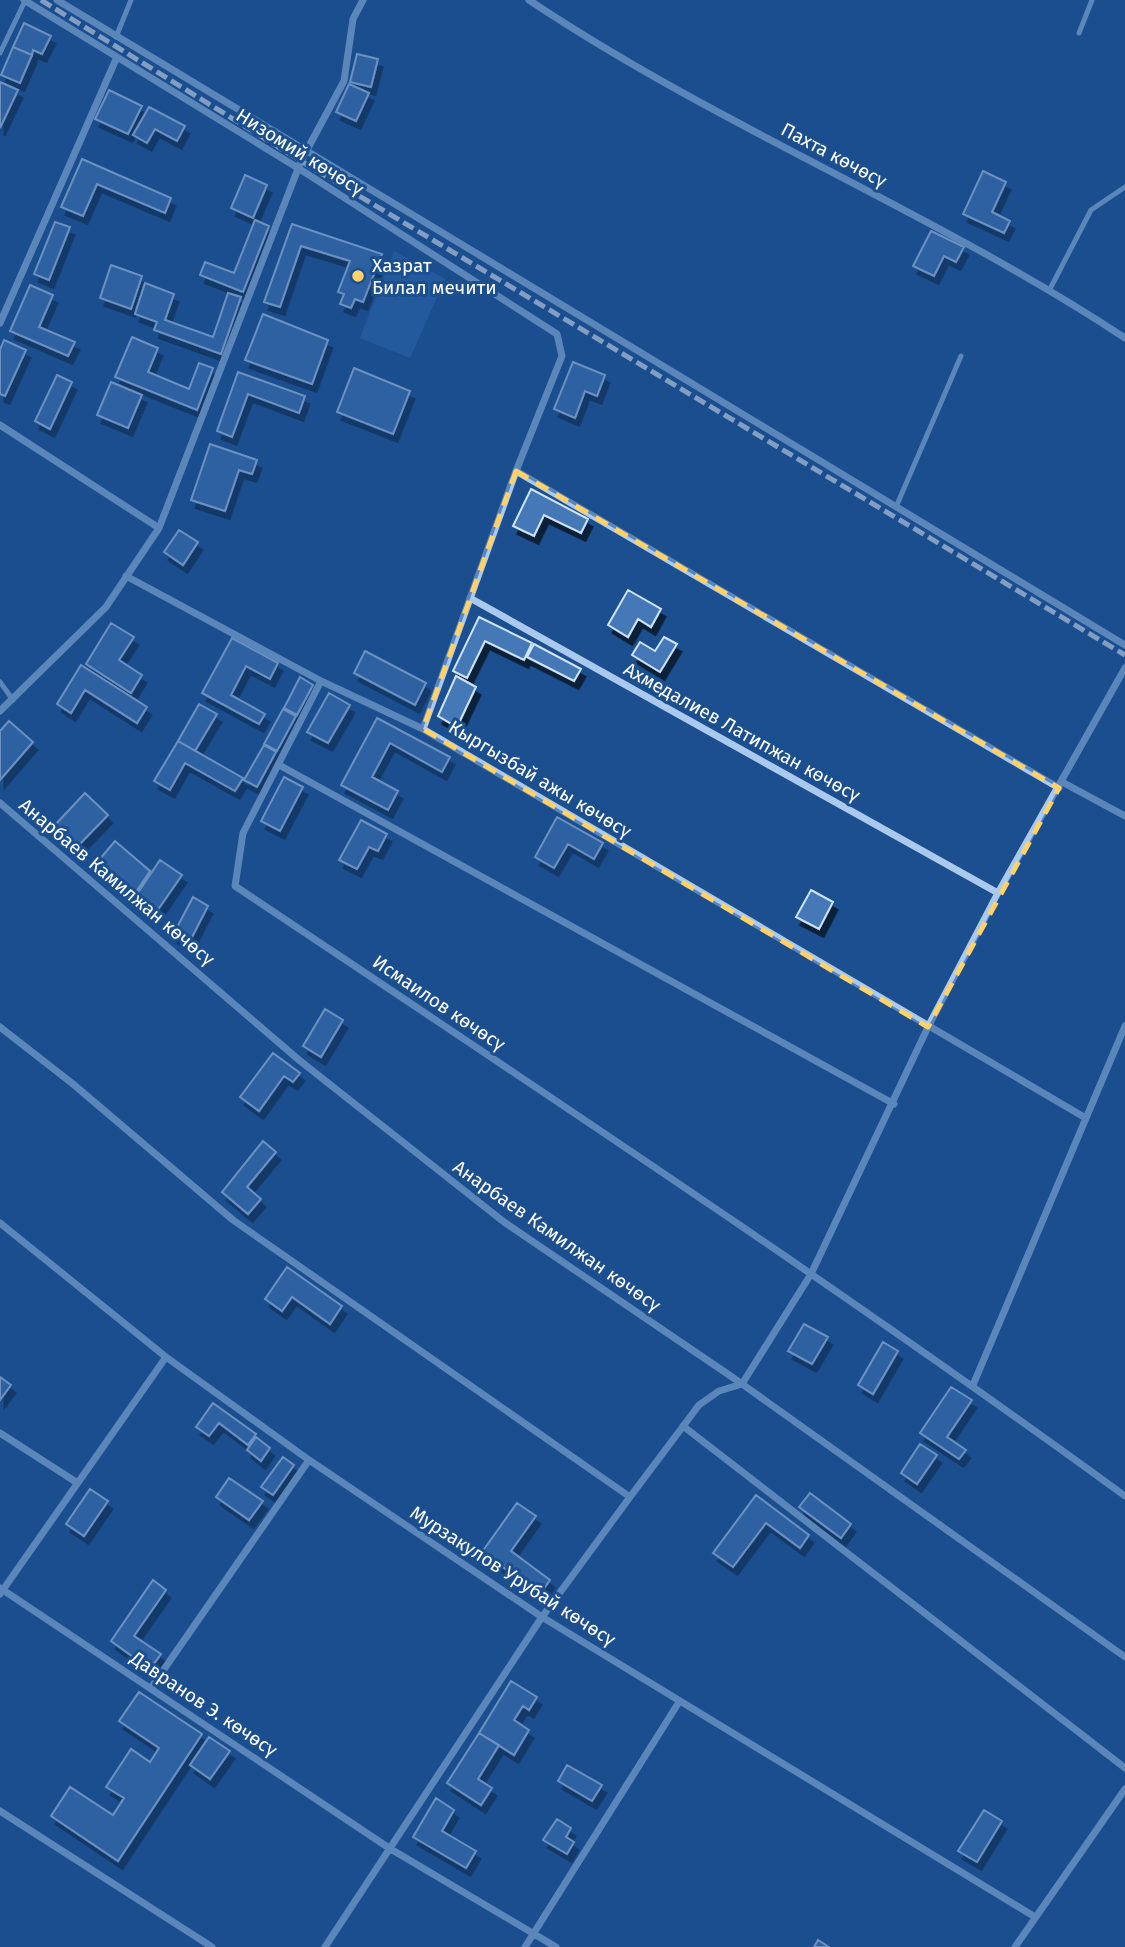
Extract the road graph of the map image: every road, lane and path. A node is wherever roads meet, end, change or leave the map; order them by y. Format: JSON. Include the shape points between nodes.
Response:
{"nodes":[{"id":1,"x":24,"y":0,"type":"edge"},
{"id":2,"x":57,"y":0,"type":"edge"},
{"id":3,"x":131,"y":0,"type":"edge"},
{"id":4,"x":363,"y":0,"type":"edge"},
{"id":5,"x":529,"y":0,"type":"edge"},
{"id":6,"x":1092,"y":0,"type":"edge"},
{"id":7,"x":1079,"y":33,"type":"dead end"},
{"id":8,"x":116,"y":37,"type":"junction"},
{"id":9,"x":0,"y":53,"type":"edge"},
{"id":10,"x":117,"y":57,"type":"junction"},
{"id":11,"x":306,"y":152,"type":"junction"},
{"id":12,"x":298,"y":168,"type":"junction"},
{"id":13,"x":1125,"y":187,"type":"edge"},
{"id":14,"x":1050,"y":289,"type":"junction"},
{"id":15,"x":0,"y":323,"type":"edge"},
{"id":16,"x":1125,"y":338,"type":"edge"},
{"id":17,"x":961,"y":356,"type":"dead end"},
{"id":18,"x":0,"y":425,"type":"edge"},
{"id":19,"x":516,"y":471,"type":"junction"},
{"id":20,"x":897,"y":507,"type":"junction"},
{"id":21,"x":159,"y":528,"type":"junction"},
{"id":22,"x":125,"y":576,"type":"junction"},
{"id":23,"x":470,"y":598,"type":"junction"},
{"id":24,"x":1125,"y":645,"type":"edge"},
{"id":25,"x":1125,"y":668,"type":"edge"},
{"id":26,"x":321,"y":681,"type":"junction"},
{"id":27,"x":0,"y":682,"type":"edge"},
{"id":28,"x":13,"y":700,"type":"junction"},
{"id":29,"x":0,"y":712,"type":"edge"},
{"id":30,"x":423,"y":729,"type":"junction"},
{"id":31,"x":279,"y":765,"type":"junction"},
{"id":32,"x":1060,"y":785,"type":"junction"},
{"id":33,"x":0,"y":803,"type":"edge"},
{"id":34,"x":1125,"y":816,"type":"edge"},
{"id":35,"x":998,"y":893,"type":"junction"},
{"id":36,"x":1125,"y":1026,"type":"edge"},
{"id":37,"x":0,"y":1027,"type":"edge"},
{"id":38,"x":928,"y":1027,"type":"junction"},
{"id":39,"x":894,"y":1104,"type":"junction"},
{"id":40,"x":1084,"y":1117,"type":"junction"},
{"id":41,"x":0,"y":1223,"type":"edge"},
{"id":42,"x":811,"y":1274,"type":"junction"},
{"id":43,"x":166,"y":1357,"type":"junction"},
{"id":44,"x":742,"y":1384,"type":"junction"},
{"id":45,"x":973,"y":1385,"type":"junction"},
{"id":46,"x":683,"y":1426,"type":"junction"},
{"id":47,"x":0,"y":1433,"type":"edge"},
{"id":48,"x":309,"y":1460,"type":"junction"},
{"id":49,"x":76,"y":1482,"type":"junction"},
{"id":50,"x":1125,"y":1496,"type":"edge"},
{"id":51,"x":630,"y":1497,"type":"junction"},
{"id":52,"x":1,"y":1591,"type":"edge"},
{"id":53,"x":541,"y":1617,"type":"junction"},
{"id":54,"x":1125,"y":1657,"type":"edge"},
{"id":55,"x":151,"y":1688,"type":"junction"},
{"id":56,"x":679,"y":1702,"type":"junction"},
{"id":57,"x":1125,"y":1768,"type":"edge"},
{"id":58,"x":1125,"y":1789,"type":"edge"},
{"id":59,"x":0,"y":1811,"type":"edge"},
{"id":60,"x":389,"y":1848,"type":"junction"},
{"id":61,"x":1035,"y":1917,"type":"junction"},
{"id":62,"x":533,"y":1933,"type":"junction"},
{"id":63,"x":212,"y":1947,"type":"edge"},
{"id":64,"x":325,"y":1947,"type":"edge"},
{"id":65,"x":525,"y":1947,"type":"edge"},
{"id":66,"x":556,"y":1947,"type":"edge"},
{"id":67,"x":1015,"y":1947,"type":"edge"}],
"edges":[{"from":1,"to":9,"type":"lane"},
{"from":1,"to":10,"type":"street","name":"Низомий көчөсү"},
{"from":2,"to":8,"type":"street"},
{"from":3,"to":8,"type":"lane"},
{"from":4,"to":11,"type":"street","via":[[354,19],[344,81]]},
{"from":5,"to":14,"type":"street","name":"Пахта көчөсү","via":[[604,50]]},
{"from":6,"to":7,"type":"lane"},
{"from":8,"to":11,"type":"street"},
{"from":10,"to":12,"type":"street","name":"Низомий көчөсү"},
{"from":10,"to":15,"type":"street"},
{"from":11,"to":12,"type":"street"},
{"from":11,"to":20,"type":"street"},
{"from":12,"to":19,"type":"street","name":"Низомий көчөсү","via":[[557,334],[562,356]]},
{"from":12,"to":21,"type":"street"},
{"from":13,"to":14,"type":"lane","via":[[1091,210]]},
{"from":14,"to":16,"type":"street","name":"Пахта көчөсү"},
{"from":17,"to":20,"type":"lane"},
{"from":18,"to":21,"type":"street"},
{"from":19,"to":23,"type":"street"},
{"from":19,"to":32,"type":"street"},
{"from":20,"to":24,"type":"street"},
{"from":21,"to":22,"type":"street"},
{"from":22,"to":26,"type":"street","name":"Кыргызбай ажы көчөсү"},
{"from":22,"to":28,"type":"street","via":[[106,607]]},
{"from":23,"to":30,"type":"street"},
{"from":23,"to":35,"type":"street","name":"Ахмедалиев Латипжан көчөсү"},
{"from":25,"to":32,"type":"street"},
{"from":26,"to":30,"type":"street","name":"Кыргызбай ажы көчөсү"},
{"from":26,"to":31,"type":"street","name":"Исмаилов көчөсү"},
{"from":27,"to":28,"type":"lane"},
{"from":28,"to":29,"type":"street"},
{"from":30,"to":38,"type":"street","name":"Кыргызбай ажы көчөсү"},
{"from":31,"to":39,"type":"street"},
{"from":31,"to":42,"type":"street","name":"Исмаилов көчөсү","via":[[243,834],[235,886]]},
{"from":32,"to":34,"type":"street"},
{"from":32,"to":35,"type":"street"},
{"from":33,"to":44,"type":"street","name":"Анарбаев Камилжан көчөсү","via":[[299,1060],[504,1222]]},
{"from":35,"to":38,"type":"street"},
{"from":36,"to":40,"type":"street"},
{"from":37,"to":51,"type":"street","via":[[233,1220]]},
{"from":38,"to":39,"type":"street"},
{"from":38,"to":40,"type":"street","name":"Кыргызбай ажы көчөсү"},
{"from":39,"to":42,"type":"street"},
{"from":40,"to":45,"type":"street"},
{"from":41,"to":43,"type":"street","name":"Мурзакулов Урубай көчөсү"},
{"from":42,"to":44,"type":"street"},
{"from":42,"to":45,"type":"street"},
{"from":43,"to":48,"type":"street","name":"Мурзакулов Урубай көчөсү"},
{"from":43,"to":49,"type":"street"},
{"from":44,"to":46,"type":"street","via":[[719,1391],[699,1405]]},
{"from":44,"to":54,"type":"street","name":"Анарбаев Камилжан көчөсү"},
{"from":45,"to":50,"type":"street"},
{"from":46,"to":51,"type":"street"},
{"from":46,"to":57,"type":"street"},
{"from":47,"to":49,"type":"street"},
{"from":48,"to":53,"type":"street","name":"Мурзакулов Урубай көчөсү"},
{"from":48,"to":55,"type":"street"},
{"from":49,"to":52,"type":"street"},
{"from":51,"to":53,"type":"street"},
{"from":52,"to":55,"type":"street","name":"Давранов Э. көчөсү"},
{"from":53,"to":56,"type":"street","name":"Мурзакулов Урубай көчөсү"},
{"from":53,"to":60,"type":"street"},
{"from":55,"to":60,"type":"street","name":"Давранов Э. көчөсү"},
{"from":56,"to":61,"type":"street","name":"Мурзакулов Урубай көчөсү"},
{"from":56,"to":62,"type":"street"},
{"from":58,"to":61,"type":"street"},
{"from":59,"to":63,"type":"street"},
{"from":60,"to":62,"type":"street","name":"Давранов Э. көчөсү"},
{"from":60,"to":64,"type":"street"},
{"from":61,"to":67,"type":"street"},
{"from":62,"to":65,"type":"street"},
{"from":62,"to":66,"type":"street","name":"Давранов Э. көчөсү"}]}
